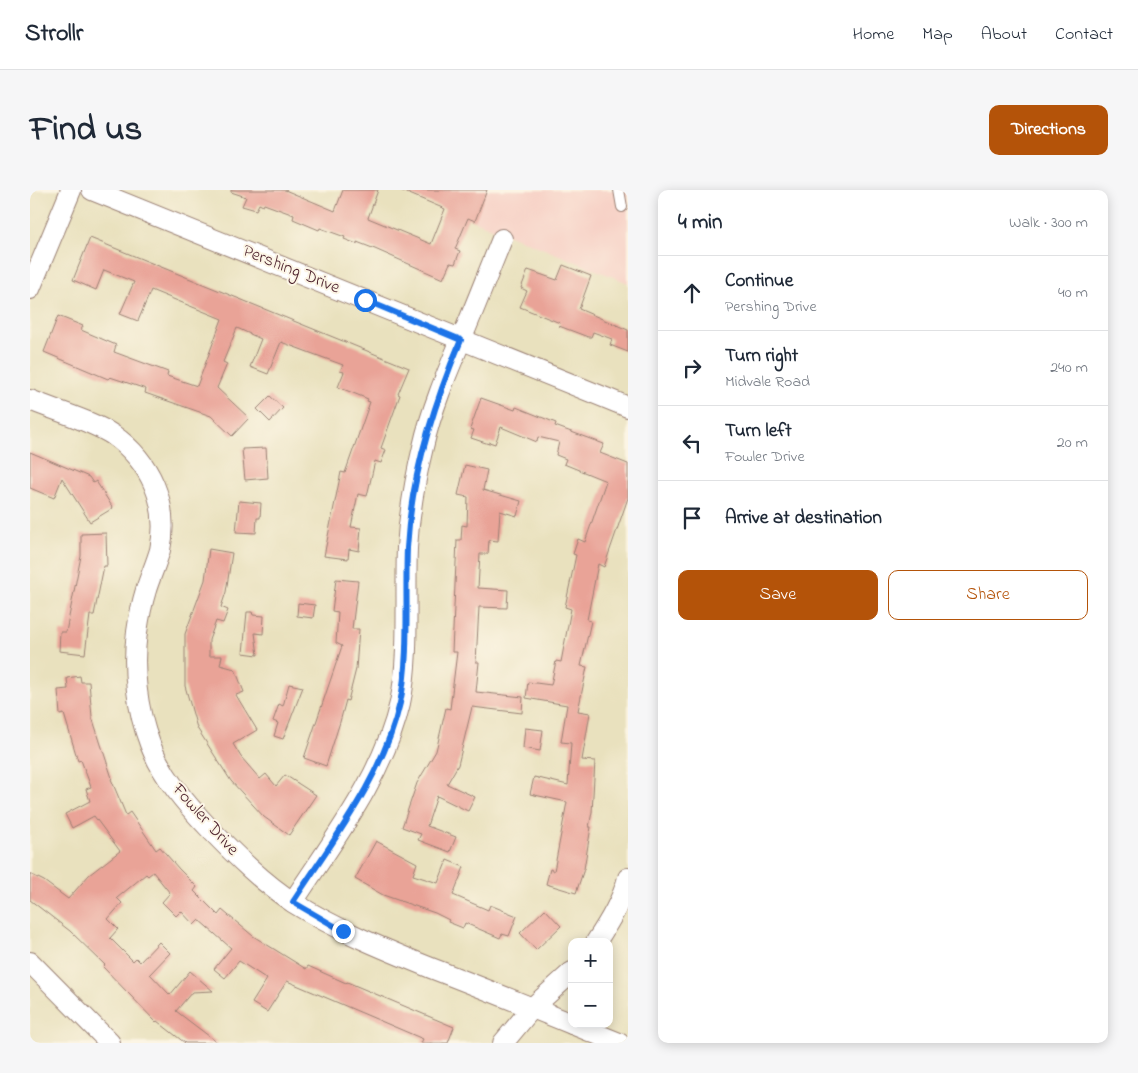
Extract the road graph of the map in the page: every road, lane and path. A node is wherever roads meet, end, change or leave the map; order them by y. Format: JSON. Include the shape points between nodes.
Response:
{"nodes":[{"id":1,"x":70,"y":190,"type":"edge"},
{"id":2,"x":92,"y":190,"type":"edge"},
{"id":3,"x":619,"y":190,"type":"edge"},
{"id":4,"x":622,"y":207,"type":"dead end"},
{"id":5,"x":502,"y":239,"type":"dead end"},
{"id":6,"x":30,"y":289,"type":"edge"},
{"id":7,"x":461,"y":340,"type":"junction"},
{"id":8,"x":30,"y":400,"type":"edge"},
{"id":9,"x":628,"y":407,"type":"edge"},
{"id":10,"x":628,"y":878,"type":"edge"},
{"id":11,"x":293,"y":902,"type":"junction"},
{"id":12,"x":599,"y":938,"type":"edge"},
{"id":13,"x":30,"y":962,"type":"edge"},
{"id":14,"x":568,"y":976,"type":"edge"},
{"id":15,"x":532,"y":1008,"type":"junction"},
{"id":16,"x":568,"y":1022,"type":"edge"},
{"id":17,"x":582,"y":1028,"type":"edge"},
{"id":18,"x":110,"y":1043,"type":"edge"},
{"id":19,"x":503,"y":1043,"type":"edge"},
{"id":20,"x":619,"y":1043,"type":"edge"}],
"edges":[{"from":1,"to":6,"type":"street"},
{"from":2,"to":7,"type":"street","name":"Pershing Drive"},
{"from":3,"to":4,"type":"lane"},
{"from":5,"to":7,"type":"street"},
{"from":7,"to":9,"type":"street","name":"Pershing Drive"},
{"from":7,"to":11,"type":"street","via":[[423,446],[413,498],[408,546],[405,662],[390,736],[361,796]]},
{"from":8,"to":11,"type":"street","name":"Fowler Drive","via":[[111,434],[148,470],[155,484],[163,525],[160,550],[145,592],[137,632],[136,680],[150,744],[190,809],[259,876]]},
{"from":10,"to":12,"type":"street","via":[[625,890]]},
{"from":11,"to":15,"type":"street","name":"Fowler Drive","via":[[343,931]]},
{"from":13,"to":18,"type":"street"},
{"from":14,"to":15,"type":"street"},
{"from":15,"to":16,"type":"street","name":"Fowler Drive"},
{"from":15,"to":19,"type":"street"},
{"from":17,"to":20,"type":"street","name":"Fowler Drive"}]}
